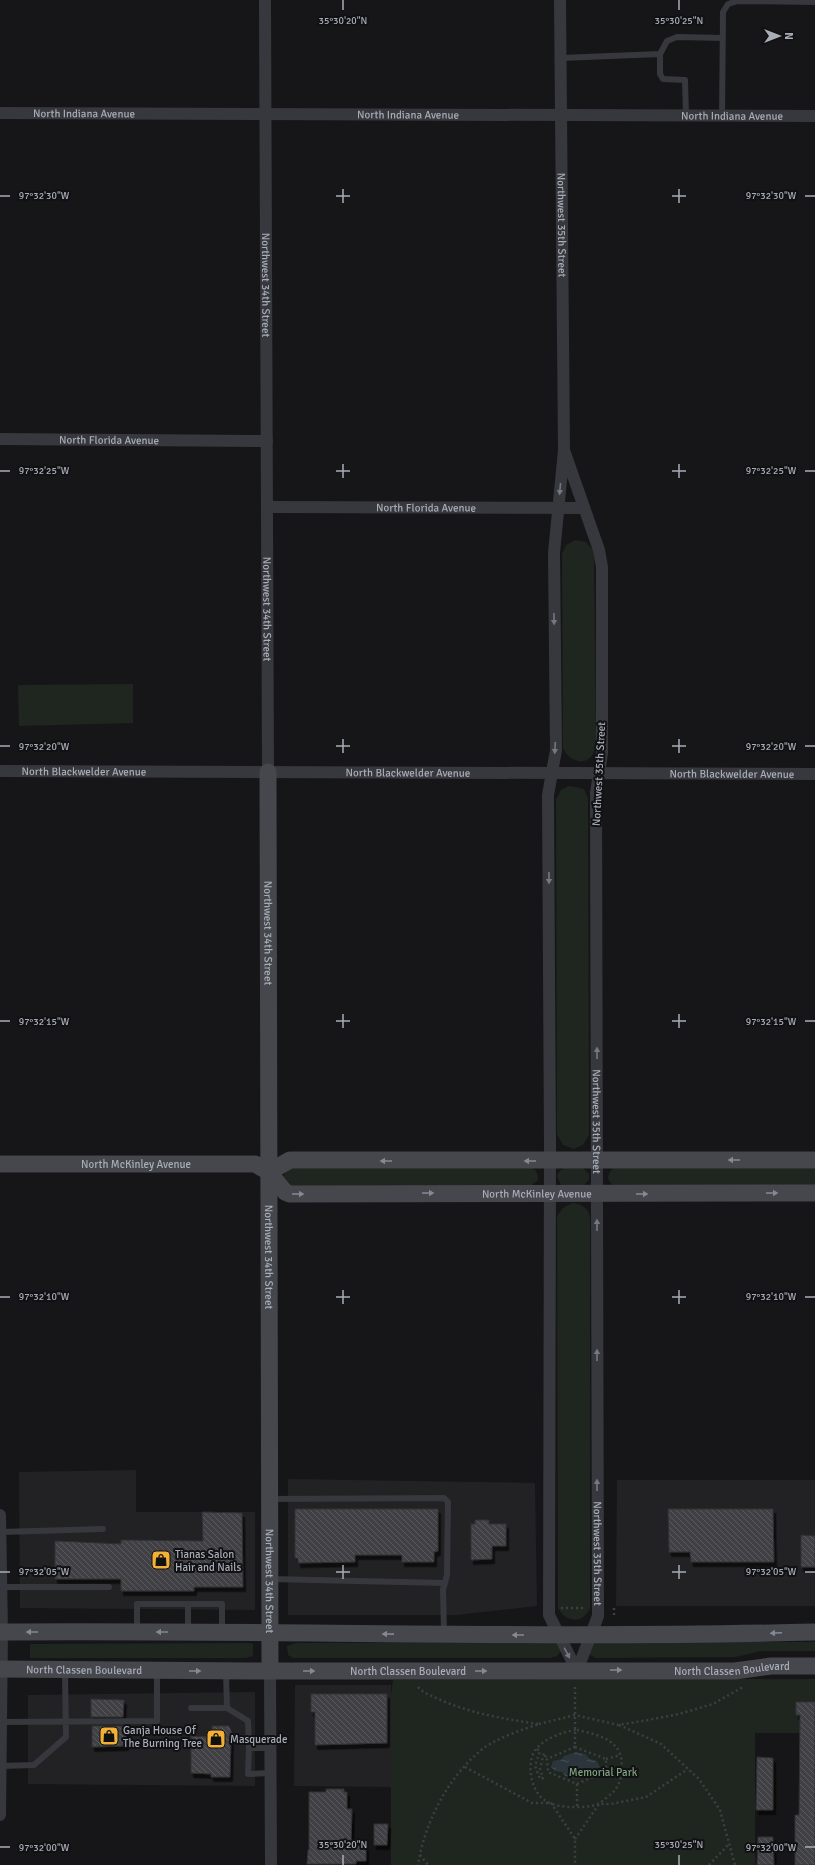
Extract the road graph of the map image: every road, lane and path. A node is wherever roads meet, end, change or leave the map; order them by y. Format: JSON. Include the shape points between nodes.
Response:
{"nodes":[{"id":1,"x":265,"y":0,"type":"edge"},
{"id":2,"x":560,"y":0,"type":"edge"},
{"id":3,"x":815,"y":2,"type":"edge"},
{"id":4,"x":723,"y":38,"type":"junction"},
{"id":5,"x":660,"y":54,"type":"junction"},
{"id":6,"x":561,"y":58,"type":"junction"},
{"id":7,"x":0,"y":113,"type":"edge"},
{"id":8,"x":266,"y":114,"type":"junction"},
{"id":9,"x":561,"y":115,"type":"junction"},
{"id":10,"x":686,"y":115,"type":"junction"},
{"id":11,"x":722,"y":116,"type":"junction"},
{"id":12,"x":815,"y":116,"type":"edge"},
{"id":13,"x":0,"y":439,"type":"edge"},
{"id":14,"x":267,"y":441,"type":"junction"},
{"id":15,"x":564,"y":450,"type":"junction"},
{"id":16,"x":267,"y":507,"type":"junction"},
{"id":17,"x":558,"y":508,"type":"junction"},
{"id":18,"x":584,"y":508,"type":"junction"},
{"id":19,"x":0,"y":771,"type":"edge"},
{"id":20,"x":268,"y":772,"type":"junction"},
{"id":21,"x":552,"y":773,"type":"junction"},
{"id":22,"x":599,"y":773,"type":"junction"},
{"id":23,"x":815,"y":774,"type":"edge"},
{"id":24,"x":597,"y":1160,"type":"junction"},
{"id":25,"x":815,"y":1160,"type":"edge"},
{"id":26,"x":550,"y":1161,"type":"junction"},
{"id":27,"x":0,"y":1164,"type":"edge"},
{"id":28,"x":269,"y":1172,"type":"junction"},
{"id":29,"x":550,"y":1193,"type":"junction"},
{"id":30,"x":815,"y":1193,"type":"edge"},
{"id":31,"x":597,"y":1194,"type":"junction"},
{"id":32,"x":270,"y":1499,"type":"junction"},
{"id":33,"x":0,"y":1515,"type":"edge"},
{"id":34,"x":104,"y":1529,"type":"dead end"},
{"id":35,"x":1,"y":1532,"type":"junction"},
{"id":36,"x":270,"y":1579,"type":"junction"},
{"id":37,"x":445,"y":1583,"type":"junction"},
{"id":38,"x":1,"y":1587,"type":"junction"},
{"id":39,"x":109,"y":1587,"type":"dead end"},
{"id":40,"x":188,"y":1604,"type":"junction"},
{"id":41,"x":560,"y":1608,"type":"dead end"},
{"id":42,"x":589,"y":1608,"type":"dead end"},
{"id":43,"x":614,"y":1608,"type":"dead end"},
{"id":44,"x":614,"y":1617,"type":"dead end"},
{"id":45,"x":1,"y":1632,"type":"edge"},
{"id":46,"x":137,"y":1632,"type":"junction"},
{"id":47,"x":188,"y":1632,"type":"junction"},
{"id":48,"x":222,"y":1632,"type":"junction"},
{"id":49,"x":271,"y":1632,"type":"junction"},
{"id":50,"x":815,"y":1632,"type":"edge"},
{"id":51,"x":444,"y":1634,"type":"junction"},
{"id":52,"x":557,"y":1634,"type":"junction"},
{"id":53,"x":590,"y":1634,"type":"junction"},
{"id":54,"x":815,"y":1666,"type":"edge"},
{"id":55,"x":1,"y":1669,"type":"edge"},
{"id":56,"x":65,"y":1669,"type":"junction"},
{"id":57,"x":157,"y":1670,"type":"junction"},
{"id":58,"x":226,"y":1671,"type":"junction"},
{"id":59,"x":270,"y":1671,"type":"junction"},
{"id":60,"x":576,"y":1679,"type":"junction"},
{"id":61,"x":418,"y":1687,"type":"dead end"},
{"id":62,"x":743,"y":1687,"type":"dead end"},
{"id":63,"x":191,"y":1708,"type":"dead end"},
{"id":64,"x":227,"y":1708,"type":"junction"},
{"id":65,"x":575,"y":1715,"type":"junction"},
{"id":66,"x":66,"y":1721,"type":"junction"},
{"id":67,"x":1,"y":1722,"type":"junction"},
{"id":68,"x":538,"y":1724,"type":"junction"},
{"id":69,"x":618,"y":1725,"type":"junction"},
{"id":70,"x":575,"y":1730,"type":"junction"},
{"id":71,"x":575,"y":1747,"type":"junction"},
{"id":72,"x":249,"y":1748,"type":"junction"},
{"id":73,"x":271,"y":1748,"type":"junction"},
{"id":74,"x":537,"y":1749,"type":"junction"},
{"id":75,"x":620,"y":1755,"type":"junction"},
{"id":76,"x":547,"y":1759,"type":"junction"},
{"id":77,"x":606,"y":1759,"type":"junction"},
{"id":78,"x":1,"y":1766,"type":"junction"},
{"id":79,"x":465,"y":1767,"type":"junction"},
{"id":80,"x":688,"y":1768,"type":"junction"},
{"id":81,"x":606,"y":1771,"type":"junction"},
{"id":82,"x":271,"y":1773,"type":"junction"},
{"id":83,"x":620,"y":1778,"type":"junction"},
{"id":84,"x":577,"y":1784,"type":"junction"},
{"id":85,"x":551,"y":1803,"type":"junction"},
{"id":86,"x":599,"y":1804,"type":"junction"},
{"id":87,"x":577,"y":1807,"type":"junction"},
{"id":88,"x":0,"y":1815,"type":"edge"},
{"id":89,"x":575,"y":1839,"type":"junction"},
{"id":90,"x":729,"y":1844,"type":"junction"},
{"id":91,"x":420,"y":1854,"type":"junction"},
{"id":92,"x":271,"y":1865,"type":"edge"},
{"id":93,"x":418,"y":1865,"type":"edge"},
{"id":94,"x":428,"y":1865,"type":"edge"},
{"id":95,"x":574,"y":1865,"type":"edge"},
{"id":96,"x":709,"y":1865,"type":"edge"},
{"id":97,"x":735,"y":1865,"type":"edge"}],
"edges":[{"from":1,"to":8,"type":"street","name":"Northwest 34th Street"},
{"from":2,"to":6,"type":"street","name":"Northwest 35th Street"},
{"from":3,"to":4,"type":"lane","via":[[738,1],[728,4],[723,12]]},
{"from":4,"to":5,"type":"lane","via":[[677,37],[668,41]]},
{"from":4,"to":11,"type":"lane"},
{"from":5,"to":6,"type":"lane"},
{"from":5,"to":10,"type":"lane","via":[[660,74],[663,79],[685,80]]},
{"from":6,"to":9,"type":"street","name":"Northwest 35th Street"},
{"from":7,"to":8,"type":"street","name":"North Indiana Avenue"},
{"from":8,"to":9,"type":"street","name":"North Indiana Avenue"},
{"from":8,"to":14,"type":"street","name":"Northwest 34th Street"},
{"from":9,"to":10,"type":"street","name":"North Indiana Avenue"},
{"from":9,"to":15,"type":"street","name":"Northwest 35th Street"},
{"from":10,"to":11,"type":"street","name":"North Indiana Avenue"},
{"from":11,"to":12,"type":"street","name":"North Indiana Avenue"},
{"from":13,"to":14,"type":"street","name":"North Florida Avenue"},
{"from":14,"to":16,"type":"street","name":"Northwest 34th Street"},
{"from":15,"to":17,"type":"street","name":"Northwest 35th Street","one_way":true},
{"from":15,"to":18,"type":"street","name":"Northwest 35th Street"},
{"from":16,"to":17,"type":"street","name":"North Florida Avenue"},
{"from":16,"to":20,"type":"street","name":"Northwest 34th Street"},
{"from":17,"to":18,"type":"street","name":"North Florida Avenue"},
{"from":17,"to":21,"type":"street","name":"Northwest 35th Street","one_way":true,"via":[[554,553],[556,750]]},
{"from":18,"to":22,"type":"street","name":"Northwest 35th Street","via":[[599,550],[602,567],[602,753]]},
{"from":19,"to":20,"type":"street","name":"North Blackwelder Avenue"},
{"from":20,"to":21,"type":"street","name":"North Blackwelder Avenue"},
{"from":20,"to":28,"type":"street","name":"Northwest 34th Street"},
{"from":21,"to":22,"type":"street","name":"North Blackwelder Avenue"},
{"from":21,"to":26,"type":"street","name":"Northwest 35th Street","one_way":true,"via":[[548,795]]},
{"from":22,"to":23,"type":"street","name":"North Blackwelder Avenue"},
{"from":24,"to":22,"type":"street","name":"Northwest 35th Street","one_way":true,"via":[[596,793]]},
{"from":25,"to":24,"type":"street","one_way":true},
{"from":24,"to":26,"type":"street"},
{"from":24,"to":31,"type":"street","name":"Northwest 35th Street"},
{"from":26,"to":28,"type":"street","one_way":true,"via":[[290,1160]]},
{"from":26,"to":29,"type":"street","name":"Northwest 35th Street"},
{"from":27,"to":28,"type":"street","name":"North McKinley Avenue","via":[[255,1164]]},
{"from":28,"to":29,"type":"street","name":"North McKinley Avenue","one_way":true,"via":[[285,1192],[290,1194]]},
{"from":28,"to":32,"type":"street","name":"Northwest 34th Street"},
{"from":29,"to":31,"type":"street","name":"North McKinley Avenue"},
{"from":29,"to":52,"type":"street","name":"Northwest 35th Street","via":[[549,1614]]},
{"from":31,"to":30,"type":"street","name":"North McKinley Avenue","one_way":true},
{"from":53,"to":31,"type":"street","name":"Northwest 35th Street","one_way":true,"via":[[598,1616]]},
{"from":32,"to":36,"type":"street","name":"Northwest 34th Street"},
{"from":32,"to":37,"type":"lane","via":[[444,1498],[448,1502]]},
{"from":33,"to":35,"type":"street"},
{"from":34,"to":35,"type":"lane"},
{"from":35,"to":38,"type":"street"},
{"from":36,"to":37,"type":"lane"},
{"from":36,"to":49,"type":"street","name":"Northwest 34th Street"},
{"from":37,"to":51,"type":"lane"},
{"from":38,"to":39,"type":"lane"},
{"from":38,"to":45,"type":"street"},
{"from":40,"to":46,"type":"lane","via":[[137,1604]]},
{"from":40,"to":47,"type":"lane"},
{"from":40,"to":48,"type":"lane","via":[[222,1604]]},
{"from":41,"to":42,"type":"path"},
{"from":43,"to":44,"type":"path"},
{"from":46,"to":45,"type":"street","one_way":true},
{"from":45,"to":55,"type":"street"},
{"from":47,"to":46,"type":"street","one_way":true},
{"from":47,"to":48,"type":"street"},
{"from":48,"to":49,"type":"street"},
{"from":51,"to":49,"type":"street","one_way":true},
{"from":49,"to":59,"type":"street","name":"Northwest 34th Street"},
{"from":50,"to":53,"type":"street","one_way":true},
{"from":52,"to":51,"type":"street","one_way":true},
{"from":52,"to":53,"type":"street"},
{"from":52,"to":60,"type":"street","name":"Northwest 35th Street","one_way":true},
{"from":53,"to":60,"type":"street","name":"Northwest 35th Street"},
{"from":60,"to":54,"type":"street","name":"North Classen Boulevard","one_way":true,"via":[[735,1671],[771,1666]]},
{"from":55,"to":56,"type":"street","name":"North Classen Boulevard"},
{"from":55,"to":67,"type":"street"},
{"from":56,"to":57,"type":"street","name":"North Classen Boulevard"},
{"from":56,"to":66,"type":"lane"},
{"from":57,"to":58,"type":"street","name":"North Classen Boulevard","one_way":true},
{"from":57,"to":66,"type":"lane","via":[[157,1720]]},
{"from":58,"to":59,"type":"street","name":"North Classen Boulevard"},
{"from":58,"to":64,"type":"lane"},
{"from":59,"to":60,"type":"street","name":"North Classen Boulevard","one_way":true},
{"from":59,"to":73,"type":"street","name":"Northwest 34th Street"},
{"from":60,"to":65,"type":"path"},
{"from":61,"to":68,"type":"path","via":[[422,1692],[442,1701],[494,1718]]},
{"from":62,"to":69,"type":"path","via":[[713,1704],[679,1714]]},
{"from":63,"to":64,"type":"lane"},
{"from":64,"to":72,"type":"lane","via":[[248,1721]]},
{"from":65,"to":68,"type":"path"},
{"from":65,"to":69,"type":"path"},
{"from":65,"to":70,"type":"path"},
{"from":66,"to":67,"type":"lane"},
{"from":66,"to":78,"type":"lane","via":[[66,1737],[34,1765]]},
{"from":67,"to":78,"type":"street"},
{"from":68,"to":79,"type":"path","via":[[516,1731],[481,1750]]},
{"from":69,"to":80,"type":"path","via":[[661,1744]]},
{"from":70,"to":71,"type":"path"},
{"from":70,"to":74,"type":"path","via":[[555,1736]]},
{"from":70,"to":75,"type":"path","via":[[606,1739],[616,1747]]},
{"from":71,"to":76,"type":"path"},
{"from":71,"to":77,"type":"path"},
{"from":72,"to":73,"type":"lane"},
{"from":72,"to":82,"type":"lane","via":[[248,1774]]},
{"from":73,"to":82,"type":"street","name":"Northwest 34th Street"},
{"from":74,"to":76,"type":"path","via":[[540,1751],[535,1766],[540,1779],[543,1778],[540,1768],[544,1753]]},
{"from":74,"to":85,"type":"path","via":[[532,1755],[530,1771],[534,1785],[542,1798]]},
{"from":75,"to":77,"type":"path"},
{"from":75,"to":83,"type":"path"},
{"from":76,"to":84,"type":"path","via":[[548,1772]]},
{"from":77,"to":81,"type":"path"},
{"from":78,"to":88,"type":"street"},
{"from":79,"to":85,"type":"path","via":[[532,1803]]},
{"from":79,"to":91,"type":"path","via":[[450,1784],[428,1825]]},
{"from":80,"to":86,"type":"path","via":[[646,1797]]},
{"from":80,"to":90,"type":"path","via":[[699,1779],[720,1810]]},
{"from":81,"to":83,"type":"path"},
{"from":81,"to":84,"type":"path"},
{"from":82,"to":92,"type":"street","name":"Northwest 34th Street"},
{"from":83,"to":86,"type":"path","via":[[615,1790]]},
{"from":84,"to":87,"type":"path"},
{"from":85,"to":87,"type":"path","via":[[562,1807]]},
{"from":85,"to":89,"type":"path"},
{"from":86,"to":87,"type":"path"},
{"from":86,"to":89,"type":"path"},
{"from":89,"to":95,"type":"path"},
{"from":90,"to":96,"type":"path"},
{"from":90,"to":97,"type":"path"},
{"from":91,"to":93,"type":"path"},
{"from":91,"to":94,"type":"path"}]}
